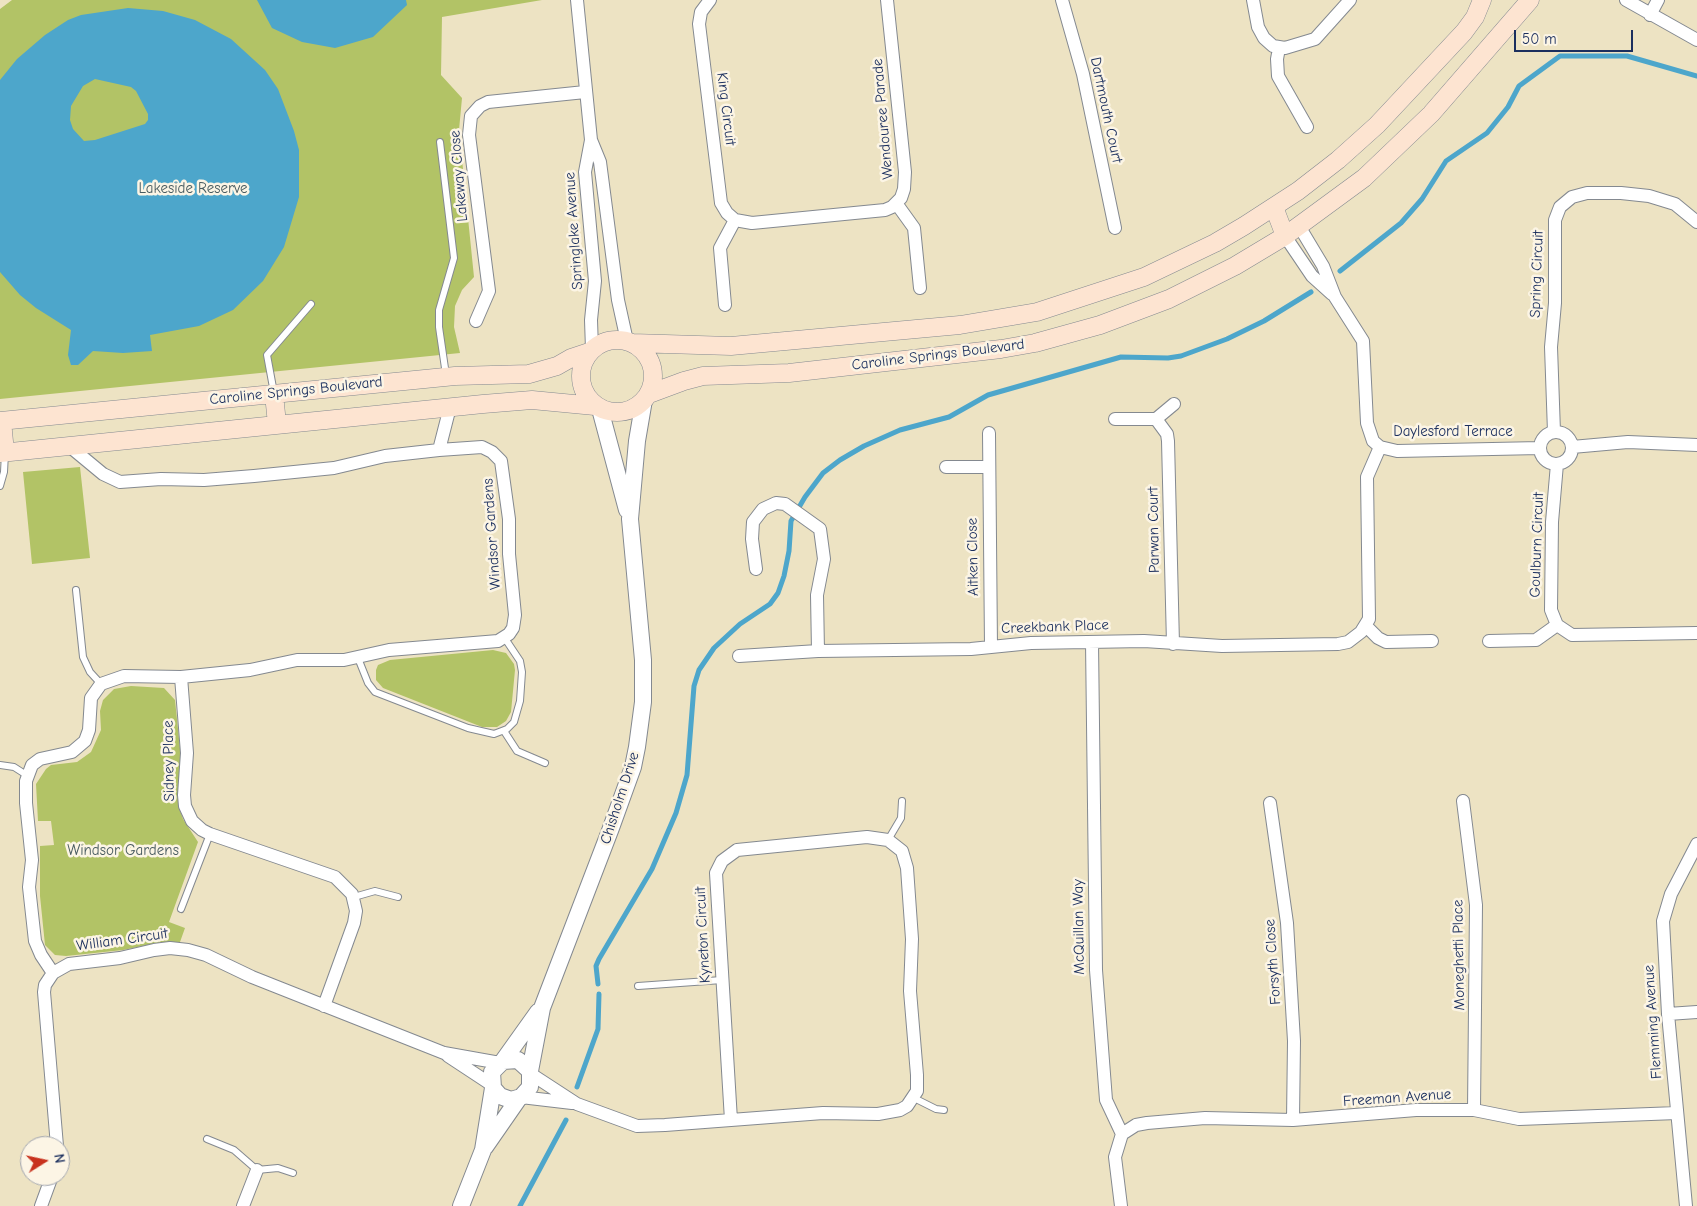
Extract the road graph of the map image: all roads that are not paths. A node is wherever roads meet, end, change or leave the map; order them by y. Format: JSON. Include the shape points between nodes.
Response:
{"nodes":[{"id":1,"x":577,"y":0,"type":"edge"},
{"id":2,"x":710,"y":0,"type":"edge"},
{"id":3,"x":887,"y":0,"type":"edge"},
{"id":4,"x":1062,"y":0,"type":"edge"},
{"id":5,"x":1253,"y":0,"type":"edge"},
{"id":6,"x":1350,"y":0,"type":"edge"},
{"id":7,"x":1482,"y":0,"type":"edge"},
{"id":8,"x":1530,"y":0,"type":"edge"},
{"id":9,"x":1626,"y":0,"type":"edge"},
{"id":10,"x":1658,"y":0,"type":"edge"},
{"id":11,"x":1650,"y":15,"type":"junction"},
{"id":12,"x":1697,"y":40,"type":"edge"},
{"id":13,"x":1279,"y":48,"type":"junction"},
{"id":14,"x":585,"y":92,"type":"junction"},
{"id":15,"x":1307,"y":127,"type":"dead end"},
{"id":16,"x":591,"y":140,"type":"junction"},
{"id":17,"x":440,"y":142,"type":"dead end"},
{"id":18,"x":896,"y":203,"type":"junction"},
{"id":19,"x":1274,"y":208,"type":"junction"},
{"id":20,"x":734,"y":220,"type":"junction"},
{"id":21,"x":1697,"y":222,"type":"edge"},
{"id":22,"x":1115,"y":228,"type":"dead end"},
{"id":23,"x":1292,"y":231,"type":"junction"},
{"id":24,"x":920,"y":288,"type":"dead end"},
{"id":25,"x":311,"y":304,"type":"dead end"},
{"id":26,"x":725,"y":305,"type":"dead end"},
{"id":27,"x":476,"y":321,"type":"dead end"},
{"id":28,"x":630,"y":342,"type":"junction"},
{"id":29,"x":590,"y":351,"type":"junction"},
{"id":30,"x":446,"y":376,"type":"junction"},
{"id":31,"x":274,"y":394,"type":"junction"},
{"id":32,"x":646,"y":397,"type":"junction"},
{"id":33,"x":1174,"y":404,"type":"dead end"},
{"id":34,"x":450,"y":407,"type":"junction"},
{"id":35,"x":597,"y":407,"type":"junction"},
{"id":36,"x":1115,"y":419,"type":"dead end"},
{"id":37,"x":1156,"y":419,"type":"junction"},
{"id":38,"x":1,"y":421,"type":"edge"},
{"id":39,"x":277,"y":424,"type":"junction"},
{"id":40,"x":1554,"y":432,"type":"junction"},
{"id":41,"x":989,"y":433,"type":"dead end"},
{"id":42,"x":68,"y":445,"type":"junction"},
{"id":43,"x":1697,"y":445,"type":"edge"},
{"id":44,"x":1380,"y":447,"type":"junction"},
{"id":45,"x":1572,"y":447,"type":"junction"},
{"id":46,"x":1540,"y":448,"type":"junction"},
{"id":47,"x":440,"y":450,"type":"junction"},
{"id":48,"x":2,"y":452,"type":"edge"},
{"id":49,"x":1556,"y":464,"type":"junction"},
{"id":50,"x":946,"y":467,"type":"dead end"},
{"id":51,"x":989,"y":467,"type":"junction"},
{"id":52,"x":0,"y":486,"type":"edge"},
{"id":53,"x":630,"y":519,"type":"junction"},
{"id":54,"x":756,"y":569,"type":"dead end"},
{"id":55,"x":76,"y":590,"type":"dead end"},
{"id":56,"x":1557,"y":625,"type":"junction"},
{"id":57,"x":1366,"y":626,"type":"junction"},
{"id":58,"x":1697,"y":633,"type":"edge"},
{"id":59,"x":504,"y":637,"type":"junction"},
{"id":60,"x":1432,"y":641,"type":"dead end"},
{"id":61,"x":1489,"y":641,"type":"dead end"},
{"id":62,"x":1092,"y":642,"type":"junction"},
{"id":63,"x":1172,"y":644,"type":"junction"},
{"id":64,"x":991,"y":647,"type":"junction"},
{"id":65,"x":818,"y":651,"type":"junction"},
{"id":66,"x":739,"y":656,"type":"dead end"},
{"id":67,"x":358,"y":658,"type":"junction"},
{"id":68,"x":181,"y":677,"type":"junction"},
{"id":69,"x":101,"y":684,"type":"junction"},
{"id":70,"x":504,"y":731,"type":"junction"},
{"id":71,"x":544,"y":762,"type":"dead end"},
{"id":72,"x":0,"y":765,"type":"edge"},
{"id":73,"x":28,"y":776,"type":"junction"},
{"id":74,"x":902,"y":801,"type":"dead end"},
{"id":75,"x":1463,"y":801,"type":"dead end"},
{"id":76,"x":1270,"y":803,"type":"dead end"},
{"id":77,"x":210,"y":834,"type":"junction"},
{"id":78,"x":888,"y":840,"type":"junction"},
{"id":79,"x":1697,"y":844,"type":"edge"},
{"id":80,"x":354,"y":897,"type":"junction"},
{"id":81,"x":398,"y":898,"type":"dead end"},
{"id":82,"x":181,"y":909,"type":"dead end"},
{"id":83,"x":53,"y":972,"type":"junction"},
{"id":84,"x":722,"y":980,"type":"junction"},
{"id":85,"x":638,"y":986,"type":"dead end"},
{"id":86,"x":324,"y":1006,"type":"junction"},
{"id":87,"x":542,"y":1008,"type":"junction"},
{"id":88,"x":1697,"y":1012,"type":"edge"},
{"id":89,"x":1668,"y":1014,"type":"junction"},
{"id":90,"x":444,"y":1053,"type":"junction"},
{"id":91,"x":502,"y":1062,"type":"junction"},
{"id":92,"x":530,"y":1072,"type":"junction"},
{"id":93,"x":492,"y":1086,"type":"junction"},
{"id":94,"x":520,"y":1097,"type":"junction"},
{"id":95,"x":914,"y":1098,"type":"junction"},
{"id":96,"x":577,"y":1104,"type":"junction"},
{"id":97,"x":944,"y":1110,"type":"dead end"},
{"id":98,"x":1474,"y":1110,"type":"junction"},
{"id":99,"x":1677,"y":1114,"type":"junction"},
{"id":100,"x":731,"y":1120,"type":"junction"},
{"id":101,"x":1293,"y":1120,"type":"junction"},
{"id":102,"x":1122,"y":1134,"type":"junction"},
{"id":103,"x":56,"y":1136,"type":"edge"},
{"id":104,"x":207,"y":1140,"type":"dead end"},
{"id":105,"x":482,"y":1150,"type":"junction"},
{"id":106,"x":257,"y":1170,"type":"junction"},
{"id":107,"x":293,"y":1173,"type":"dead end"},
{"id":108,"x":48,"y":1186,"type":"edge"},
{"id":109,"x":41,"y":1206,"type":"edge"},
{"id":110,"x":243,"y":1206,"type":"edge"},
{"id":111,"x":461,"y":1206,"type":"edge"},
{"id":112,"x":1121,"y":1206,"type":"edge"},
{"id":113,"x":1686,"y":1206,"type":"edge"}],
"edges":[{"from":1,"to":14,"type":"street","name":"Springlake Avenue"},
{"from":2,"to":20,"type":"street","name":"King Circuit","via":[[699,18],[701,41],[721,203]]},
{"from":3,"to":18,"type":"street","name":"Wendouree Parade","via":[[905,182]]},
{"from":4,"to":22,"type":"street","name":"Dartmouth Court","via":[[1083,74]]},
{"from":5,"to":13,"type":"street","via":[[1260,32]]},
{"from":6,"to":13,"type":"street","via":[[1315,39]]},
{"from":7,"to":19,"type":"main road","name":"Caroline Springs Boulevard","via":[[1464,32],[1377,125],[1338,160]]},
{"from":8,"to":23,"type":"main road","name":"Caroline Springs Boulevard","via":[[1431,114],[1364,178]]},
{"from":9,"to":11,"type":"street"},
{"from":10,"to":11,"type":"street"},
{"from":11,"to":12,"type":"street"},
{"from":13,"to":15,"type":"street","via":[[1278,76]]},
{"from":14,"to":16,"type":"street","name":"Springlake Avenue"},
{"from":14,"to":27,"type":"street","name":"Lakeway Close","via":[[488,102],[471,116],[468,135],[488,291]]},
{"from":16,"to":28,"type":"street","name":"Springlake Avenue","via":[[600,162],[618,300]]},
{"from":16,"to":29,"type":"street","name":"Springlake Avenue","via":[[584,172],[595,281]]},
{"from":17,"to":30,"type":"lane","via":[[454,258],[439,310]]},
{"from":18,"to":20,"type":"street","via":[[886,210],[752,224]]},
{"from":18,"to":24,"type":"street","via":[[914,228]]},
{"from":19,"to":23,"type":"main road"},
{"from":19,"to":28,"type":"main road","name":"Caroline Springs Boulevard","via":[[1173,264],[1037,312],[960,325],[755,345]]},
{"from":20,"to":26,"type":"street","via":[[720,248]]},
{"from":21,"to":40,"type":"street","name":"Spring Circuit","via":[[1675,204],[1649,196],[1587,193],[1572,196],[1560,207],[1554,220],[1555,303],[1550,346]]},
{"from":23,"to":32,"type":"main road","name":"Caroline Springs Boulevard","via":[[1235,266],[1169,299],[1100,325],[1035,343],[967,354],[789,373],[703,376]]},
{"from":23,"to":44,"type":"street","name":"Daylesford Terrace","via":[[1312,276],[1335,297],[1363,341],[1367,423],[1373,441]]},
{"from":25,"to":31,"type":"lane","via":[[267,355]]},
{"from":28,"to":29,"type":"main road","via":[[608,340]]},
{"from":28,"to":32,"type":"main road","via":[[640,348],[651,365],[653,374]]},
{"from":29,"to":30,"type":"main road","name":"Caroline Springs Boulevard","via":[[529,374]]},
{"from":29,"to":35,"type":"main road","via":[[580,370],[580,380],[582,390]]},
{"from":30,"to":31,"type":"main road","name":"Caroline Springs Boulevard"},
{"from":31,"to":38,"type":"main road","name":"Caroline Springs Boulevard"},
{"from":31,"to":39,"type":"main road"},
{"from":32,"to":35,"type":"main road","via":[[635,408],[624,412],[611,413]]},
{"from":32,"to":53,"type":"street","name":"Chisholm Drive","via":[[636,451]]},
{"from":33,"to":37,"type":"street"},
{"from":34,"to":35,"type":"main road","name":"Caroline Springs Boulevard","via":[[532,400]]},
{"from":34,"to":39,"type":"main road","name":"Caroline Springs Boulevard"},
{"from":34,"to":47,"type":"street"},
{"from":35,"to":53,"type":"street","name":"Chisholm Drive"},
{"from":36,"to":37,"type":"street"},
{"from":37,"to":63,"type":"street","name":"Parwan Court","via":[[1168,441]]},
{"from":38,"to":48,"type":"main road"},
{"from":39,"to":42,"type":"main road","name":"Caroline Springs Boulevard"},
{"from":40,"to":45,"type":"street","via":[[1568,437]]},
{"from":40,"to":46,"type":"street","via":[[1542,439]]},
{"from":41,"to":51,"type":"street","name":"Aitken Close"},
{"from":42,"to":47,"type":"street","via":[[103,474],[120,482],[219,480],[334,468],[385,456]]},
{"from":42,"to":48,"type":"main road","name":"Caroline Springs Boulevard"},
{"from":43,"to":45,"type":"street","via":[[1628,442]]},
{"from":44,"to":46,"type":"street","name":"Daylesford Terrace","via":[[1397,451]]},
{"from":44,"to":57,"type":"street","via":[[1367,477],[1369,609]]},
{"from":45,"to":49,"type":"street","via":[[1566,461]]},
{"from":46,"to":49,"type":"street","via":[[1547,461]]},
{"from":47,"to":59,"type":"street","name":"Windsor Gardens","via":[[482,447],[501,461],[508,510],[515,615],[513,628]]},
{"from":48,"to":52,"type":"lane","via":[[4,472]]},
{"from":49,"to":56,"type":"street","name":"Goulburn Circuit","via":[[1551,610]]},
{"from":50,"to":51,"type":"street"},
{"from":51,"to":64,"type":"street","name":"Aitken Close"},
{"from":53,"to":87,"type":"street","name":"Chisholm Drive","via":[[643,660],[643,702],[637,747],[611,828]]},
{"from":54,"to":65,"type":"street","via":[[753,522],[763,509],[776,503],[785,504],[820,529],[824,559],[817,595]]},
{"from":55,"to":69,"type":"lane","via":[[83,657]]},
{"from":56,"to":58,"type":"street","via":[[1572,635]]},
{"from":56,"to":61,"type":"street","via":[[1536,640]]},
{"from":57,"to":60,"type":"street","via":[[1378,638],[1394,644]]},
{"from":57,"to":63,"type":"street","name":"Creekbank Place","via":[[1355,638],[1338,644]]},
{"from":59,"to":67,"type":"street","via":[[486,642],[389,650]]},
{"from":59,"to":70,"type":"lane","via":[[518,657],[522,672],[517,716]]},
{"from":62,"to":63,"type":"street","name":"Creekbank Place","via":[[1144,640]]},
{"from":62,"to":64,"type":"street","name":"Creekbank Place","via":[[1017,643]]},
{"from":62,"to":102,"type":"street","name":"McQuillan Way","via":[[1096,970],[1106,1100]]},
{"from":64,"to":65,"type":"street","name":"Creekbank Place"},
{"from":65,"to":66,"type":"street","name":"Creekbank Place"},
{"from":67,"to":68,"type":"street","via":[[297,660],[250,670]]},
{"from":67,"to":70,"type":"lane","via":[[375,692],[486,734]]},
{"from":68,"to":69,"type":"street","via":[[124,676]]},
{"from":68,"to":77,"type":"street","name":"Sidney Place","via":[[188,753],[185,806],[196,826]]},
{"from":69,"to":73,"type":"street","via":[[91,698],[89,730],[82,745],[68,754],[40,759],[32,765]]},
{"from":70,"to":71,"type":"lane","via":[[518,751]]},
{"from":72,"to":73,"type":"lane","via":[[14,767]]},
{"from":73,"to":83,"type":"street","via":[[25,795],[35,941]]},
{"from":74,"to":78,"type":"lane","via":[[901,818]]},
{"from":75,"to":98,"type":"street","name":"Moneghetti Place","via":[[1476,905]]},
{"from":76,"to":101,"type":"street","name":"Forsyth Close","via":[[1287,923],[1294,1041]]},
{"from":77,"to":80,"type":"street","name":"Sidney Place","via":[[335,877]]},
{"from":77,"to":82,"type":"lane"},
{"from":78,"to":84,"type":"street","name":"Kyneton Circuit","via":[[867,836],[737,850],[722,861],[716,873]]},
{"from":78,"to":95,"type":"street","via":[[902,851],[908,868],[912,939],[910,991],[917,1076]]},
{"from":79,"to":89,"type":"street","name":"Flemming Avenue","via":[[1671,894],[1662,921]]},
{"from":80,"to":81,"type":"lane","via":[[375,891]]},
{"from":80,"to":86,"type":"street","via":[[354,923]]},
{"from":83,"to":86,"type":"street","name":"William Circuit","via":[[69,964],[170,948],[206,955]]},
{"from":83,"to":103,"type":"street","via":[[44,992]]},
{"from":84,"to":85,"type":"lane"},
{"from":84,"to":100,"type":"street","name":"Kyneton Circuit"},
{"from":86,"to":90,"type":"street","name":"William Circuit"},
{"from":87,"to":91,"type":"street","name":"Chisholm Drive"},
{"from":87,"to":92,"type":"street","name":"Chisholm Drive"},
{"from":88,"to":89,"type":"street"},
{"from":89,"to":99,"type":"street","name":"Flemming Avenue"},
{"from":90,"to":91,"type":"street","name":"William Circuit"},
{"from":90,"to":93,"type":"street","name":"William Circuit"},
{"from":91,"to":92,"type":"street","via":[[518,1060]]},
{"from":91,"to":93,"type":"street","via":[[492,1072]]},
{"from":92,"to":94,"type":"street","via":[[530,1087]]},
{"from":92,"to":96,"type":"street"},
{"from":93,"to":94,"type":"street","via":[[504,1098]]},
{"from":93,"to":105,"type":"street"},
{"from":94,"to":96,"type":"street"},
{"from":94,"to":105,"type":"street"},
{"from":95,"to":97,"type":"lane"},
{"from":95,"to":100,"type":"street","via":[[907,1106],[887,1114],[822,1113]]},
{"from":96,"to":100,"type":"street","via":[[637,1126]]},
{"from":98,"to":99,"type":"street","name":"Freeman Avenue","via":[[1519,1119]]},
{"from":98,"to":101,"type":"street","name":"Freeman Avenue","via":[[1416,1110]]},
{"from":99,"to":113,"type":"street","name":"Flemming Avenue"},
{"from":101,"to":102,"type":"street","name":"Freeman Avenue","via":[[1196,1119],[1136,1125]]},
{"from":102,"to":112,"type":"street","via":[[1115,1157]]},
{"from":104,"to":106,"type":"lane","via":[[234,1150]]},
{"from":105,"to":111,"type":"street"},
{"from":106,"to":107,"type":"lane","via":[[278,1168]]},
{"from":106,"to":110,"type":"street"},
{"from":108,"to":109,"type":"street"}]}
